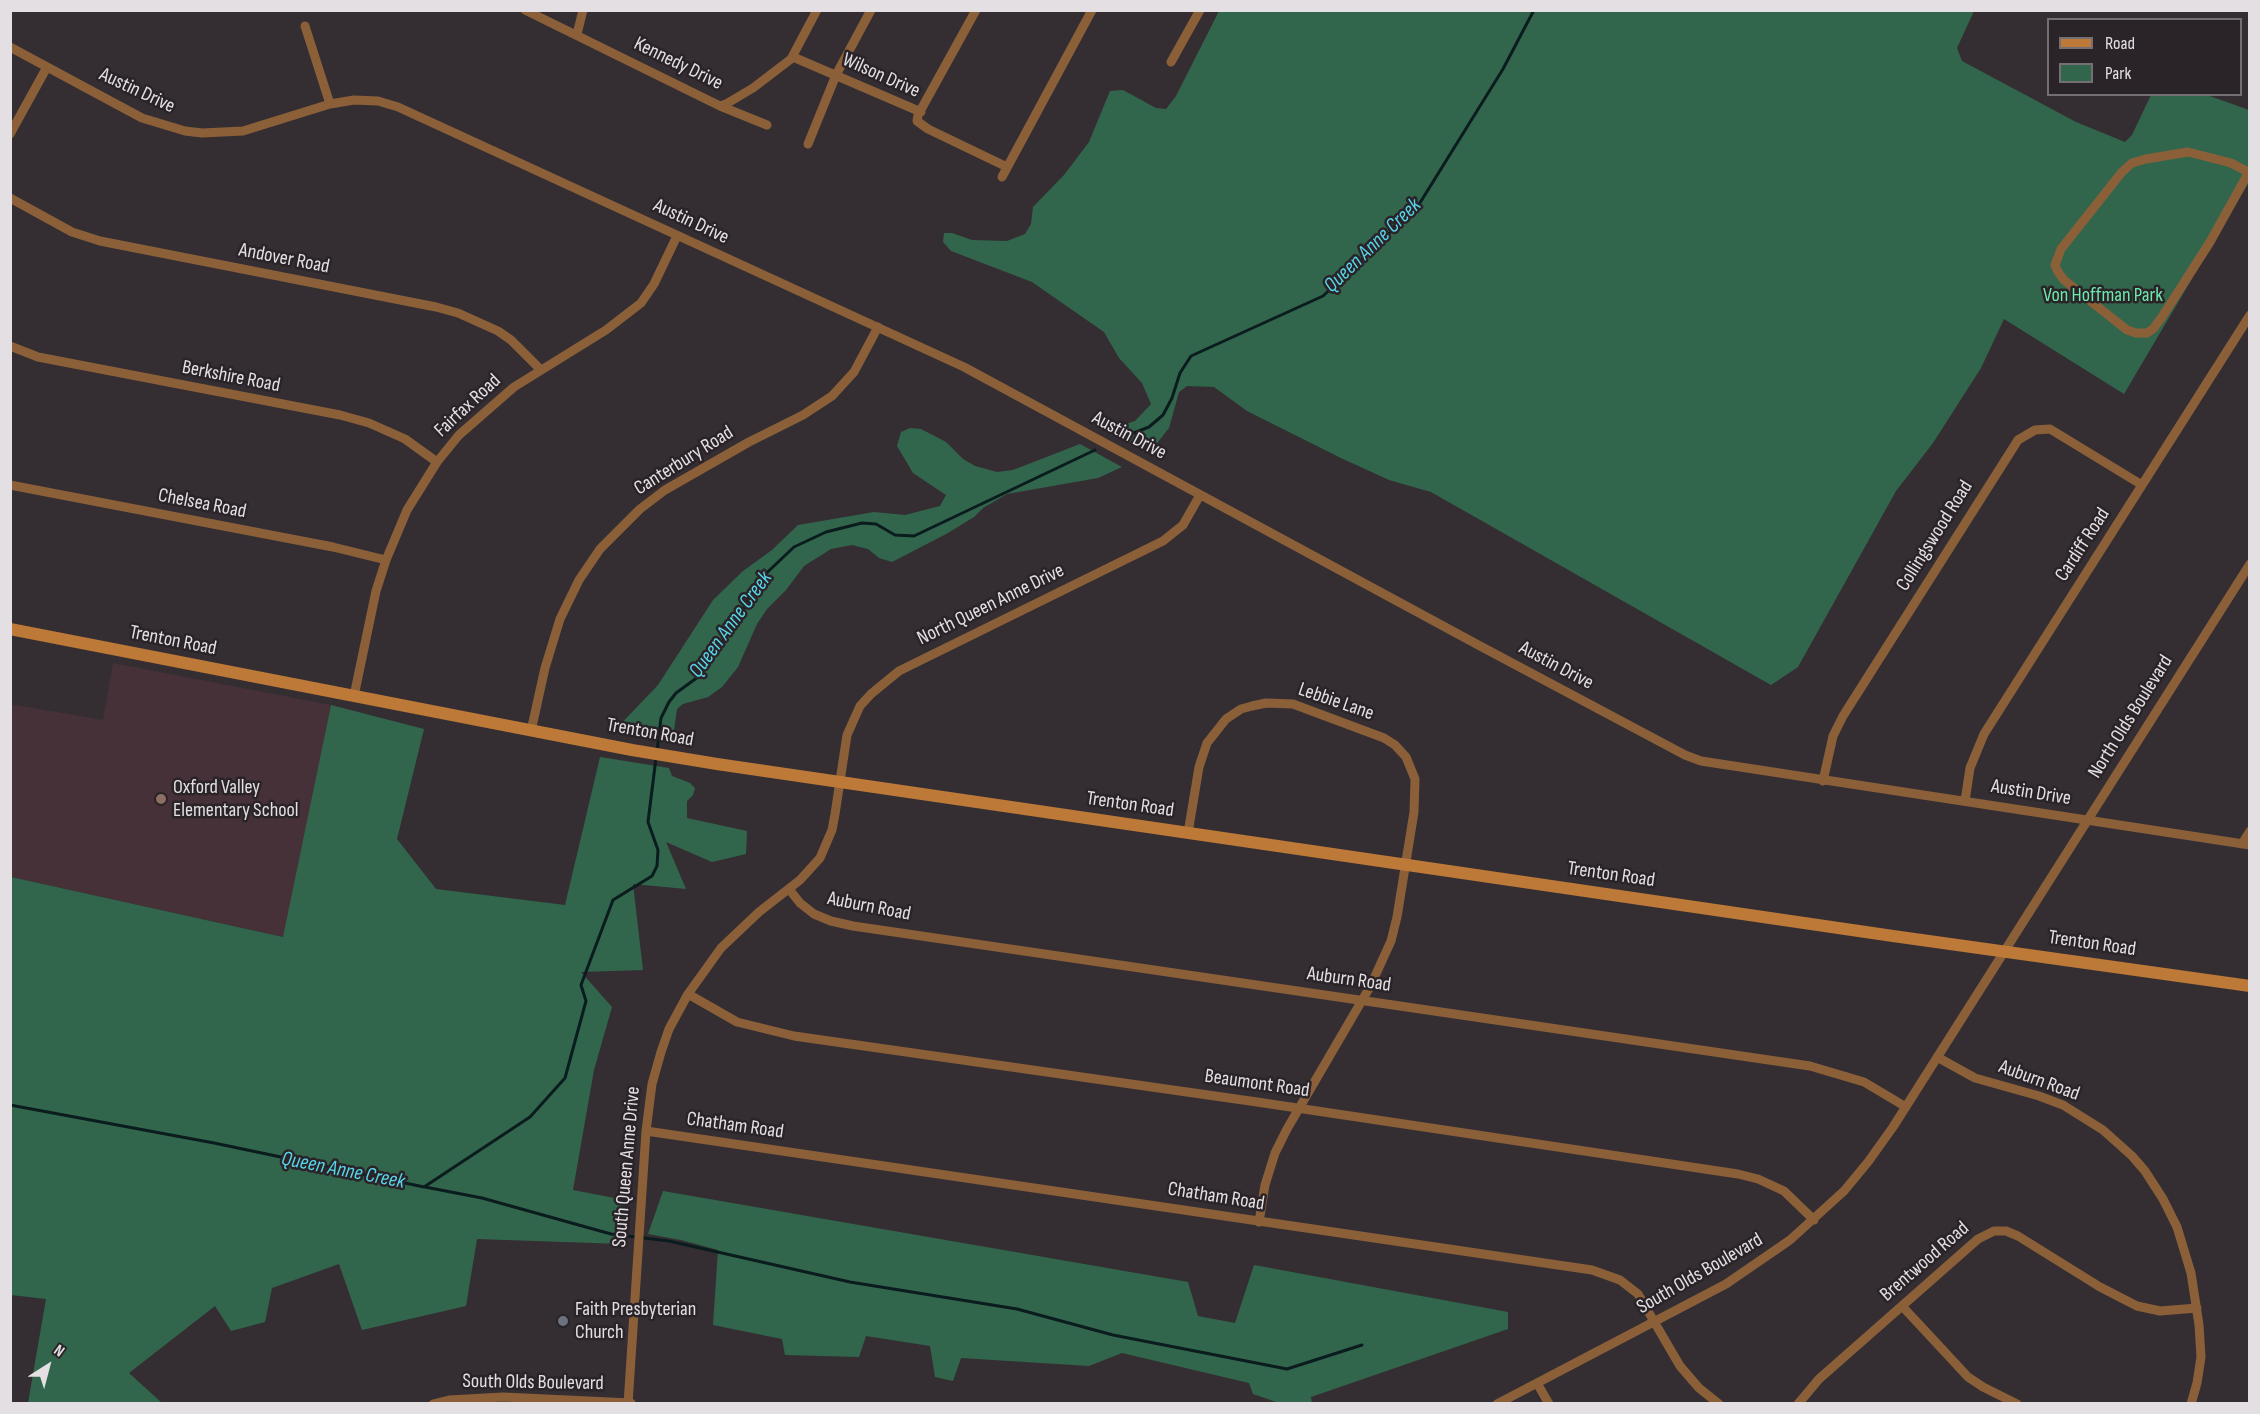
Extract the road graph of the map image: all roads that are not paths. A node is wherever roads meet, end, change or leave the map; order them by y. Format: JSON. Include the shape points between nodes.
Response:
{"nodes":[{"id":1,"x":525,"y":10,"type":"edge"},
{"id":2,"x":583,"y":10,"type":"edge"},
{"id":3,"x":804,"y":10,"type":"edge"},
{"id":4,"x":871,"y":10,"type":"edge"},
{"id":5,"x":976,"y":10,"type":"edge"},
{"id":6,"x":1092,"y":10,"type":"edge"},
{"id":7,"x":1200,"y":10,"type":"edge"},
{"id":8,"x":816,"y":13,"type":"edge"},
{"id":9,"x":305,"y":26,"type":"dead end"},
{"id":10,"x":577,"y":34,"type":"junction"},
{"id":11,"x":10,"y":47,"type":"edge"},
{"id":12,"x":793,"y":57,"type":"junction"},
{"id":13,"x":1171,"y":62,"type":"dead end"},
{"id":14,"x":47,"y":67,"type":"junction"},
{"id":15,"x":836,"y":75,"type":"junction"},
{"id":16,"x":330,"y":104,"type":"junction"},
{"id":17,"x":720,"y":106,"type":"junction"},
{"id":18,"x":921,"y":112,"type":"junction"},
{"id":19,"x":766,"y":125,"type":"dead end"},
{"id":20,"x":10,"y":134,"type":"edge"},
{"id":21,"x":808,"y":144,"type":"dead end"},
{"id":22,"x":1007,"y":167,"type":"junction"},
{"id":23,"x":2249,"y":171,"type":"edge"},
{"id":24,"x":1002,"y":177,"type":"dead end"},
{"id":25,"x":10,"y":198,"type":"edge"},
{"id":26,"x":677,"y":236,"type":"junction"},
{"id":27,"x":2250,"y":315,"type":"edge"},
{"id":28,"x":878,"y":327,"type":"junction"},
{"id":29,"x":10,"y":346,"type":"edge"},
{"id":30,"x":540,"y":369,"type":"junction"},
{"id":31,"x":437,"y":462,"type":"junction"},
{"id":32,"x":10,"y":485,"type":"edge"},
{"id":33,"x":2142,"y":485,"type":"junction"},
{"id":34,"x":1200,"y":495,"type":"junction"},
{"id":35,"x":386,"y":560,"type":"junction"},
{"id":36,"x":2250,"y":564,"type":"edge"},
{"id":37,"x":10,"y":629,"type":"edge"},
{"id":38,"x":354,"y":696,"type":"junction"},
{"id":39,"x":531,"y":731,"type":"junction"},
{"id":40,"x":1823,"y":781,"type":"junction"},
{"id":41,"x":839,"y":782,"type":"junction"},
{"id":42,"x":1965,"y":801,"type":"junction"},
{"id":43,"x":2087,"y":820,"type":"junction"},
{"id":44,"x":2250,"y":831,"type":"edge"},
{"id":45,"x":1188,"y":833,"type":"junction"},
{"id":46,"x":2246,"y":844,"type":"edge"},
{"id":47,"x":1405,"y":865,"type":"junction"},
{"id":48,"x":789,"y":889,"type":"junction"},
{"id":49,"x":2004,"y":950,"type":"junction"},
{"id":50,"x":2250,"y":986,"type":"edge"},
{"id":51,"x":688,"y":994,"type":"junction"},
{"id":52,"x":1362,"y":1000,"type":"junction"},
{"id":53,"x":1937,"y":1058,"type":"junction"},
{"id":54,"x":1906,"y":1107,"type":"junction"},
{"id":55,"x":1298,"y":1108,"type":"junction"},
{"id":56,"x":646,"y":1131,"type":"junction"},
{"id":57,"x":1814,"y":1220,"type":"junction"},
{"id":58,"x":1259,"y":1222,"type":"junction"},
{"id":59,"x":1902,"y":1306,"type":"junction"},
{"id":60,"x":2197,"y":1308,"type":"junction"},
{"id":61,"x":1654,"y":1322,"type":"junction"},
{"id":62,"x":1537,"y":1383,"type":"junction"},
{"id":63,"x":503,"y":1400,"type":"edge"},
{"id":64,"x":629,"y":1403,"type":"edge"},
{"id":65,"x":433,"y":1404,"type":"edge"},
{"id":66,"x":1497,"y":1404,"type":"edge"},
{"id":67,"x":1549,"y":1404,"type":"edge"},
{"id":68,"x":1719,"y":1404,"type":"edge"},
{"id":69,"x":1798,"y":1404,"type":"edge"},
{"id":70,"x":2017,"y":1404,"type":"edge"},
{"id":71,"x":2191,"y":1404,"type":"edge"}],
"edges":[{"from":1,"to":10,"type":"street","name":"Kennedy Drive"},
{"from":2,"to":10,"type":"street"},
{"from":3,"to":8,"type":"street"},
{"from":4,"to":15,"type":"street"},
{"from":5,"to":18,"type":"street"},
{"from":6,"to":22,"type":"street"},
{"from":7,"to":13,"type":"street"},
{"from":8,"to":12,"type":"street","name":"Kennedy Drive"},
{"from":9,"to":16,"type":"street"},
{"from":10,"to":17,"type":"street","name":"Kennedy Drive"},
{"from":11,"to":14,"type":"street","name":"Austin Drive"},
{"from":12,"to":15,"type":"street","name":"Wilson Drive"},
{"from":12,"to":17,"type":"street","name":"Kennedy Drive","via":[[753,88]]},
{"from":14,"to":16,"type":"street","name":"Austin Drive","via":[[142,118],[185,131],[243,131]]},
{"from":14,"to":20,"type":"street"},
{"from":15,"to":18,"type":"street","name":"Wilson Drive"},
{"from":15,"to":21,"type":"street"},
{"from":16,"to":26,"type":"street","name":"Austin Drive","via":[[366,99],[398,107]]},
{"from":17,"to":19,"type":"street"},
{"from":18,"to":22,"type":"street","name":"Wilson Drive","via":[[917,121],[928,129]]},
{"from":22,"to":24,"type":"street"},
{"from":23,"to":23,"type":"street","via":[[2231,162],[2188,152],[2132,164],[2061,249],[2055,265],[2058,272],[2127,330],[2147,333],[2162,317],[2210,242]]},
{"from":25,"to":30,"type":"street","name":"Andover Road","via":[[72,232],[100,241],[458,313],[498,331]]},
{"from":26,"to":28,"type":"street","name":"Austin Drive"},
{"from":26,"to":30,"type":"street","name":"Fairfax Road","via":[[654,284],[640,303],[606,330]]},
{"from":27,"to":33,"type":"street","name":"Cardiff Road"},
{"from":28,"to":34,"type":"street","name":"Austin Drive","via":[[964,367]]},
{"from":28,"to":39,"type":"street","name":"Canterbury Road","via":[[854,372],[832,396],[665,490],[640,508],[600,549],[560,619],[544,668]]},
{"from":29,"to":31,"type":"street","name":"Berkshire Road","via":[[38,357],[340,415],[405,439]]},
{"from":30,"to":31,"type":"street","name":"Fairfax Road","via":[[475,421]]},
{"from":31,"to":35,"type":"street","name":"Fairfax Road","via":[[407,510]]},
{"from":32,"to":35,"type":"street","name":"Chelsea Road"},
{"from":33,"to":40,"type":"street","name":"Collingswood Road","via":[[2050,429],[2035,430],[2018,440],[1843,716],[1833,736]]},
{"from":33,"to":42,"type":"street","name":"Cardiff Road","via":[[1984,734],[1970,768]]},
{"from":34,"to":40,"type":"street","name":"Austin Drive","via":[[1684,755],[1713,764]]},
{"from":34,"to":41,"type":"street","name":"North Queen Anne Drive","via":[[1183,525],[1163,541],[932,653],[887,679],[855,715],[847,735]]},
{"from":35,"to":38,"type":"street","name":"Fairfax Road"},
{"from":36,"to":43,"type":"street","name":"North Olds Boulevard"},
{"from":37,"to":38,"type":"main road","name":"Trenton Road"},
{"from":38,"to":39,"type":"main road","name":"Trenton Road"},
{"from":39,"to":41,"type":"main road","name":"Trenton Road"},
{"from":40,"to":42,"type":"street","name":"Austin Drive"},
{"from":41,"to":45,"type":"main road","name":"Trenton Road"},
{"from":41,"to":48,"type":"street","name":"South Queen Anne Drive","via":[[828,841],[812,868]]},
{"from":42,"to":43,"type":"street","name":"Austin Drive"},
{"from":43,"to":46,"type":"street","name":"Austin Drive"},
{"from":43,"to":49,"type":"street","name":"North Olds Boulevard"},
{"from":44,"to":46,"type":"street"},
{"from":45,"to":47,"type":"main road","name":"Trenton Road"},
{"from":45,"to":47,"type":"street","name":"Lebbie Lane","via":[[1199,766],[1213,733],[1241,709],[1266,703],[1293,704],[1384,738],[1406,757],[1416,792]]},
{"from":47,"to":49,"type":"main road","name":"Trenton Road"},
{"from":47,"to":52,"type":"street","name":"Lebbie Lane","via":[[1391,941]]},
{"from":48,"to":51,"type":"street","name":"South Queen Anne Drive","via":[[721,948]]},
{"from":48,"to":52,"type":"street","name":"Auburn Road","via":[[814,914],[853,926]]},
{"from":49,"to":50,"type":"main road","name":"Trenton Road"},
{"from":49,"to":53,"type":"street","name":"South Olds Boulevard"},
{"from":51,"to":55,"type":"street","name":"Beaumont Road","via":[[737,1022],[770,1031]]},
{"from":51,"to":56,"type":"street","name":"South Queen Anne Drive","via":[[661,1052]]},
{"from":52,"to":54,"type":"street","name":"Auburn Road","via":[[1810,1066],[1864,1082]]},
{"from":52,"to":55,"type":"street","name":"Lebbie Lane"},
{"from":53,"to":54,"type":"street","name":"South Olds Boulevard"},
{"from":53,"to":60,"type":"street","name":"Auburn Road","via":[[1975,1078],[2063,1106],[2103,1130],[2124,1149],[2157,1188],[2177,1227]]},
{"from":54,"to":57,"type":"street","name":"South Olds Boulevard","via":[[1868,1162]]},
{"from":55,"to":57,"type":"street","name":"Beaumont Road","via":[[1738,1174],[1784,1191]]},
{"from":55,"to":58,"type":"street","name":"Lebbie Lane","via":[[1270,1166]]},
{"from":56,"to":58,"type":"street","name":"Chatham Road"},
{"from":56,"to":64,"type":"street","name":"South Queen Anne Drive"},
{"from":57,"to":61,"type":"street","name":"South Olds Boulevard","via":[[1760,1263]]},
{"from":58,"to":61,"type":"street","name":"Chatham Road","via":[[1592,1270],[1631,1287]]},
{"from":59,"to":60,"type":"street","name":"Brentwood Road","via":[[1978,1239],[2000,1230],[2018,1236],[2137,1306],[2160,1311]]},
{"from":59,"to":69,"type":"street","name":"Brentwood Road","via":[[1819,1379]]},
{"from":59,"to":70,"type":"street","via":[[1968,1377]]},
{"from":60,"to":71,"type":"street","name":"Auburn Road","via":[[2201,1357]]},
{"from":61,"to":62,"type":"street","name":"South Olds Boulevard"},
{"from":61,"to":68,"type":"street","name":"Chatham Road","via":[[1684,1372]]},
{"from":62,"to":66,"type":"street","name":"South Olds Boulevard"},
{"from":62,"to":67,"type":"street"},
{"from":63,"to":64,"type":"street","name":"South Olds Boulevard"},
{"from":63,"to":65,"type":"street","name":"South Olds Boulevard","via":[[459,1399]]}]}
